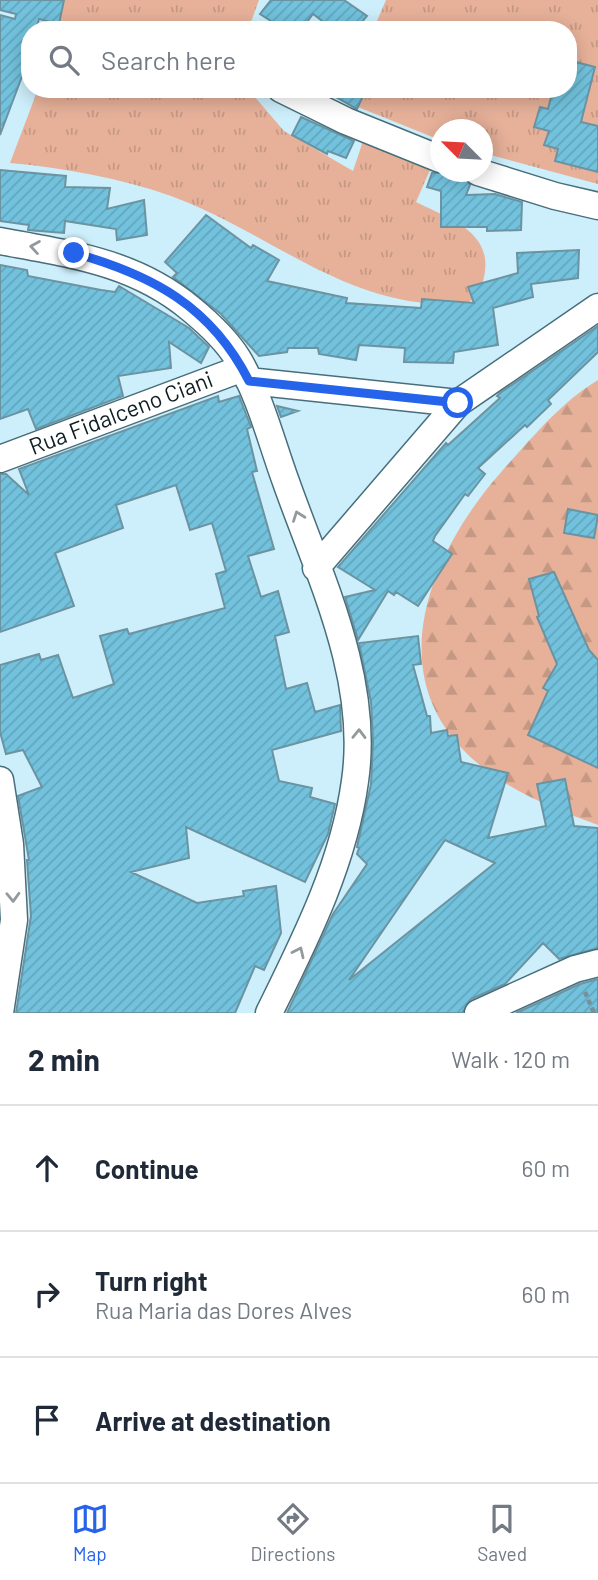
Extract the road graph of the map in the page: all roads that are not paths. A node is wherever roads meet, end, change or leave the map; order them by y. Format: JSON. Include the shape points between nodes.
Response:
{"nodes":[{"id":1,"x":299,"y":98,"type":"edge"},
{"id":2,"x":430,"y":155,"type":"edge"},
{"id":3,"x":493,"y":177,"type":"edge"},
{"id":4,"x":598,"y":206,"type":"edge"},
{"id":5,"x":0,"y":241,"type":"edge"},
{"id":6,"x":598,"y":307,"type":"edge"},
{"id":7,"x":246,"y":374,"type":"junction"},
{"id":8,"x":458,"y":403,"type":"junction"},
{"id":9,"x":0,"y":459,"type":"edge"},
{"id":10,"x":316,"y":568,"type":"junction"},
{"id":11,"x":0,"y":780,"type":"edge"},
{"id":12,"x":598,"y":963,"type":"edge"},
{"id":13,"x":0,"y":1013,"type":"edge"},
{"id":14,"x":269,"y":1013,"type":"edge"},
{"id":15,"x":478,"y":1013,"type":"edge"}],
"edges":[{"from":1,"to":2,"type":"street"},
{"from":3,"to":4,"type":"street"},
{"from":7,"to":5,"type":"street","one_way":true,"via":[[218,334],[153,281],[124,267],[74,253]]},
{"from":6,"to":8,"type":"street"},
{"from":7,"to":8,"type":"street"},
{"from":7,"to":9,"type":"street","name":"Rua Fidalceno Ciani"},
{"from":10,"to":7,"type":"street","one_way":true},
{"from":8,"to":10,"type":"street"},
{"from":14,"to":10,"type":"street","one_way":true,"via":[[329,878],[356,781],[359,715],[347,657]]},
{"from":11,"to":13,"type":"street","one_way":true,"via":[[10,844],[14,920]]},
{"from":12,"to":15,"type":"street"}]}
